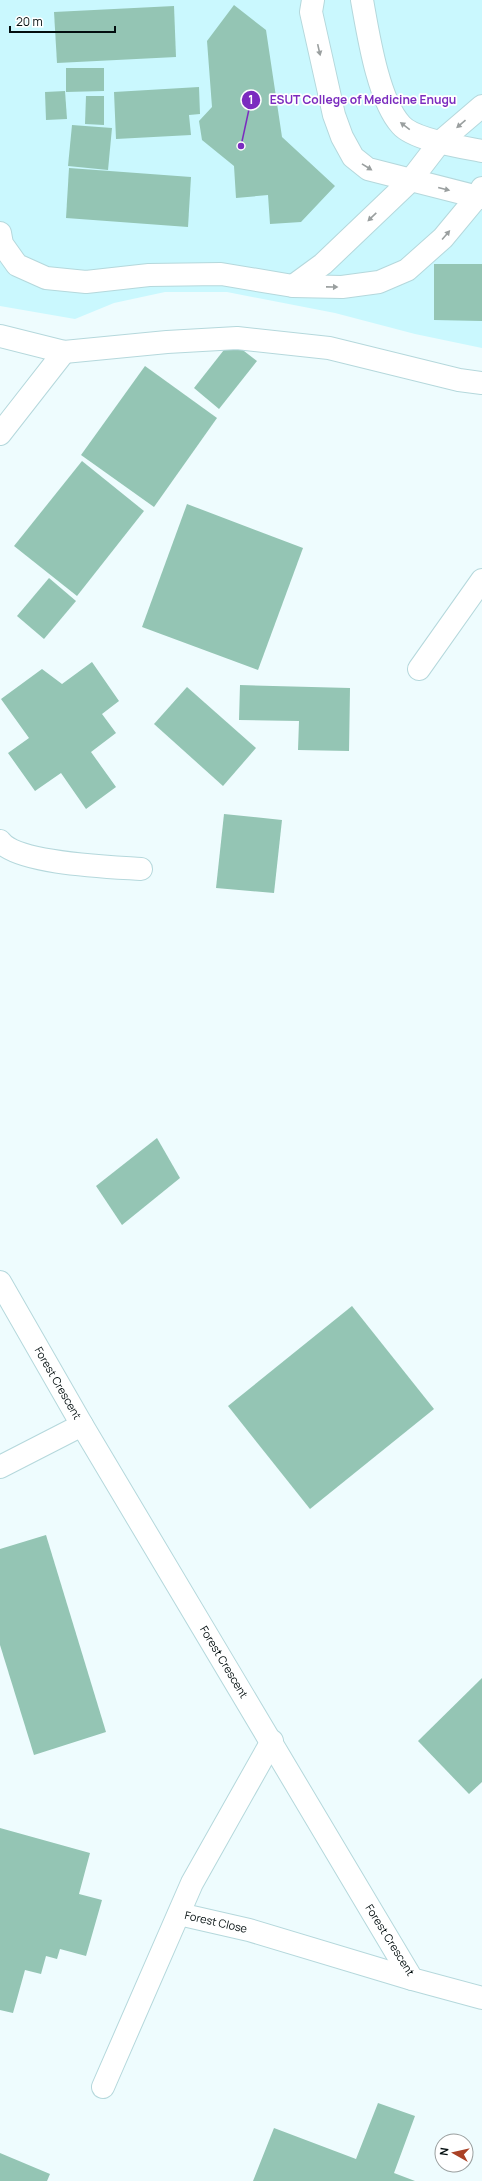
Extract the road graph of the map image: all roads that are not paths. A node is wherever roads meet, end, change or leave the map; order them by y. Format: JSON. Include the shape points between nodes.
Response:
{"nodes":[{"id":1,"x":314,"y":0,"type":"edge"},
{"id":2,"x":362,"y":0,"type":"edge"},
{"id":3,"x":482,"y":106,"type":"edge"},
{"id":4,"x":440,"y":142,"type":"junction"},
{"id":5,"x":482,"y":151,"type":"edge"},
{"id":6,"x":410,"y":181,"type":"junction"},
{"id":7,"x":480,"y":194,"type":"edge"},
{"id":8,"x":0,"y":233,"type":"edge"},
{"id":9,"x":293,"y":286,"type":"junction"},
{"id":10,"x":0,"y":336,"type":"edge"},
{"id":11,"x":64,"y":352,"type":"junction"},
{"id":12,"x":482,"y":383,"type":"edge"},
{"id":13,"x":0,"y":434,"type":"edge"},
{"id":14,"x":482,"y":580,"type":"edge"},
{"id":15,"x":419,"y":669,"type":"dead end"},
{"id":16,"x":0,"y":841,"type":"edge"},
{"id":17,"x":141,"y":869,"type":"dead end"},
{"id":18,"x":0,"y":1282,"type":"edge"},
{"id":19,"x":82,"y":1425,"type":"junction"},
{"id":20,"x":0,"y":1467,"type":"edge"},
{"id":21,"x":272,"y":1741,"type":"junction"},
{"id":22,"x":179,"y":1914,"type":"junction"},
{"id":23,"x":412,"y":1978,"type":"junction"},
{"id":24,"x":482,"y":1998,"type":"edge"},
{"id":25,"x":103,"y":2087,"type":"dead end"}],
"edges":[{"from":1,"to":6,"type":"street","one_way":true,"via":[[311,12],[334,115],[342,137],[353,157],[368,169]]},
{"from":4,"to":2,"type":"street","one_way":true,"via":[[401,126],[387,101]]},
{"from":3,"to":4,"type":"street","one_way":true},
{"from":4,"to":5,"type":"street"},
{"from":4,"to":6,"type":"street"},
{"from":6,"to":7,"type":"street","one_way":true},
{"from":6,"to":9,"type":"street","one_way":true,"via":[[323,264]]},
{"from":9,"to":7,"type":"street","one_way":true,"via":[[342,287],[379,282],[407,270],[443,238]]},
{"from":8,"to":9,"type":"street","via":[[2,244],[17,264],[46,278],[86,282],[149,275],[221,274]]},
{"from":10,"to":11,"type":"street"},
{"from":11,"to":12,"type":"street","via":[[237,338],[328,348],[459,380]]},
{"from":11,"to":13,"type":"street"},
{"from":14,"to":15,"type":"street"},
{"from":16,"to":17,"type":"street","via":[[16,852],[61,862]]},
{"from":18,"to":19,"type":"street","name":"Forest Crescent"},
{"from":19,"to":20,"type":"street"},
{"from":19,"to":21,"type":"street","name":"Forest Crescent"},
{"from":21,"to":22,"type":"street","via":[[214,1841]]},
{"from":21,"to":23,"type":"street","name":"Forest Crescent"},
{"from":22,"to":23,"type":"street","name":"Forest Close","via":[[249,1930]]},
{"from":22,"to":25,"type":"street","name":"Forest Close"},
{"from":23,"to":24,"type":"street","name":"Forest Crescent"}]}
